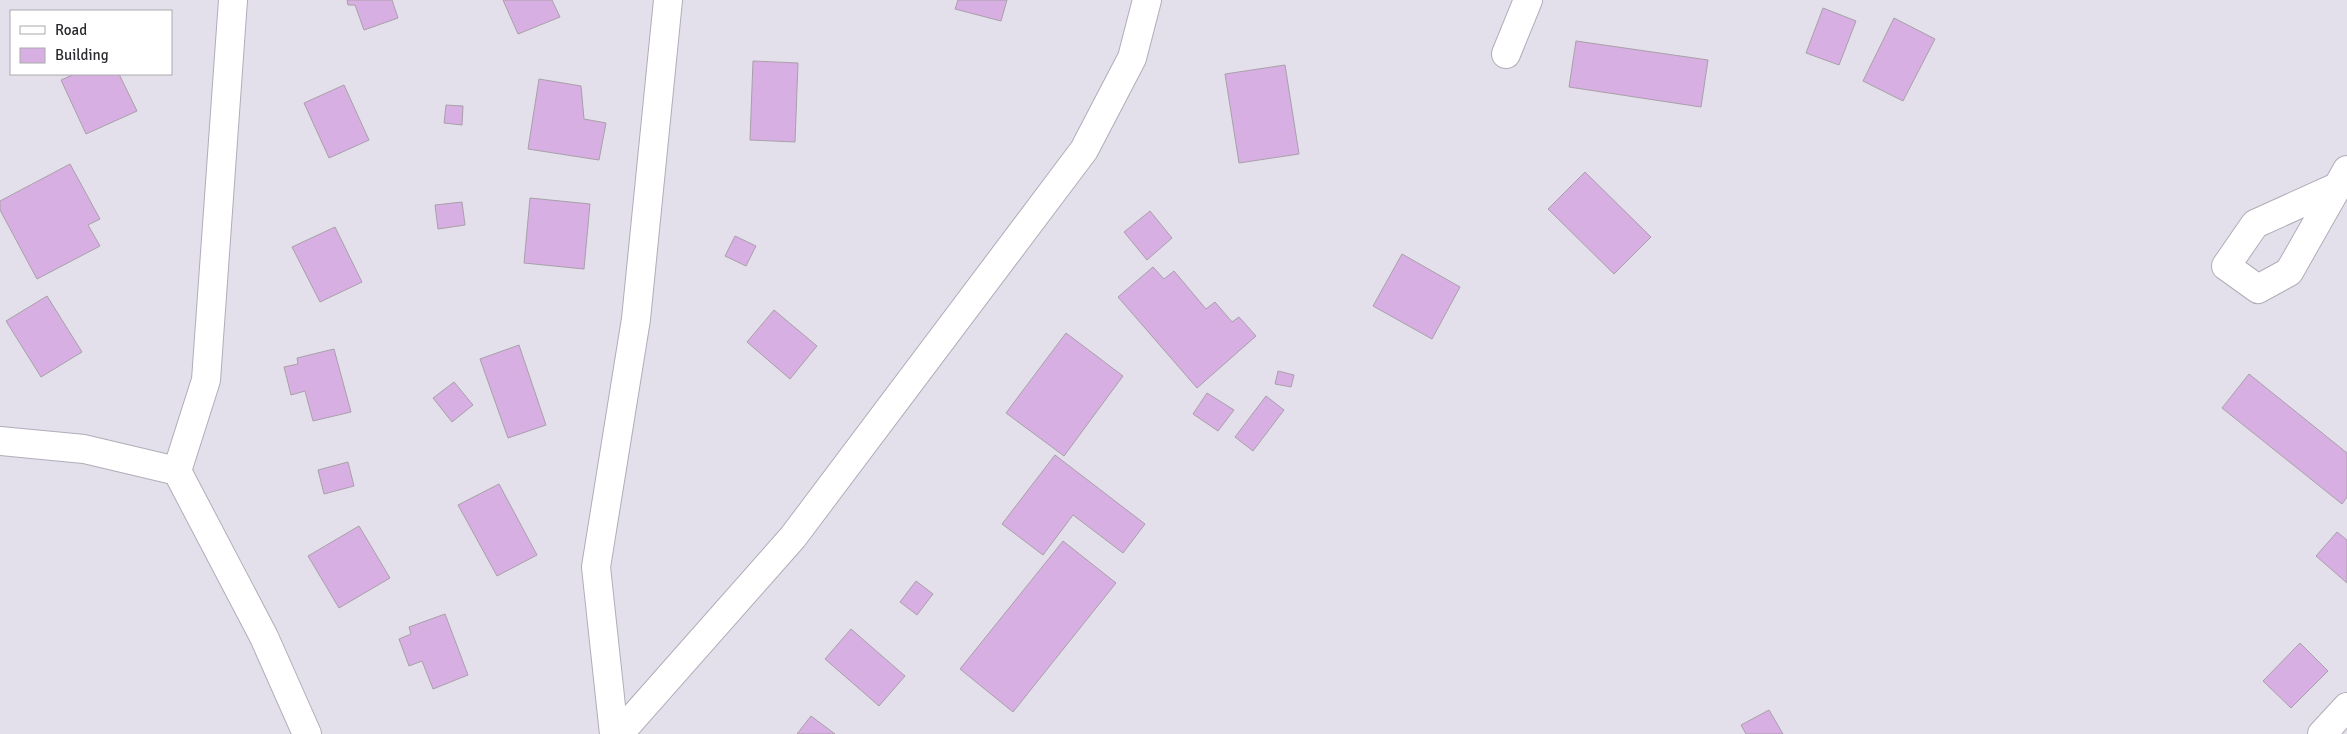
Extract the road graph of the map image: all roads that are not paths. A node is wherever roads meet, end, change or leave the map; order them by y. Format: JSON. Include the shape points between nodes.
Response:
{"nodes":[{"id":1,"x":233,"y":0,"type":"edge"},
{"id":2,"x":668,"y":0,"type":"edge"},
{"id":3,"x":1148,"y":0,"type":"edge"},
{"id":4,"x":1528,"y":0,"type":"edge"},
{"id":5,"x":1506,"y":54,"type":"dead end"},
{"id":6,"x":0,"y":441,"type":"edge"},
{"id":7,"x":177,"y":471,"type":"junction"},
{"id":8,"x":2347,"y":707,"type":"edge"},
{"id":9,"x":307,"y":734,"type":"edge"},
{"id":10,"x":614,"y":734,"type":"edge"},
{"id":11,"x":619,"y":734,"type":"edge"},
{"id":12,"x":2322,"y":734,"type":"edge"}],
"edges":[{"from":1,"to":7,"type":"street","via":[[206,380]]},
{"from":2,"to":10,"type":"street","via":[[636,318],[596,567]]},
{"from":3,"to":11,"type":"street","via":[[1132,58],[1084,150],[793,537]]},
{"from":4,"to":5,"type":"street"},
{"from":6,"to":7,"type":"street","via":[[84,449]]},
{"from":7,"to":9,"type":"street","via":[[264,637]]},
{"from":8,"to":12,"type":"street"}]}
